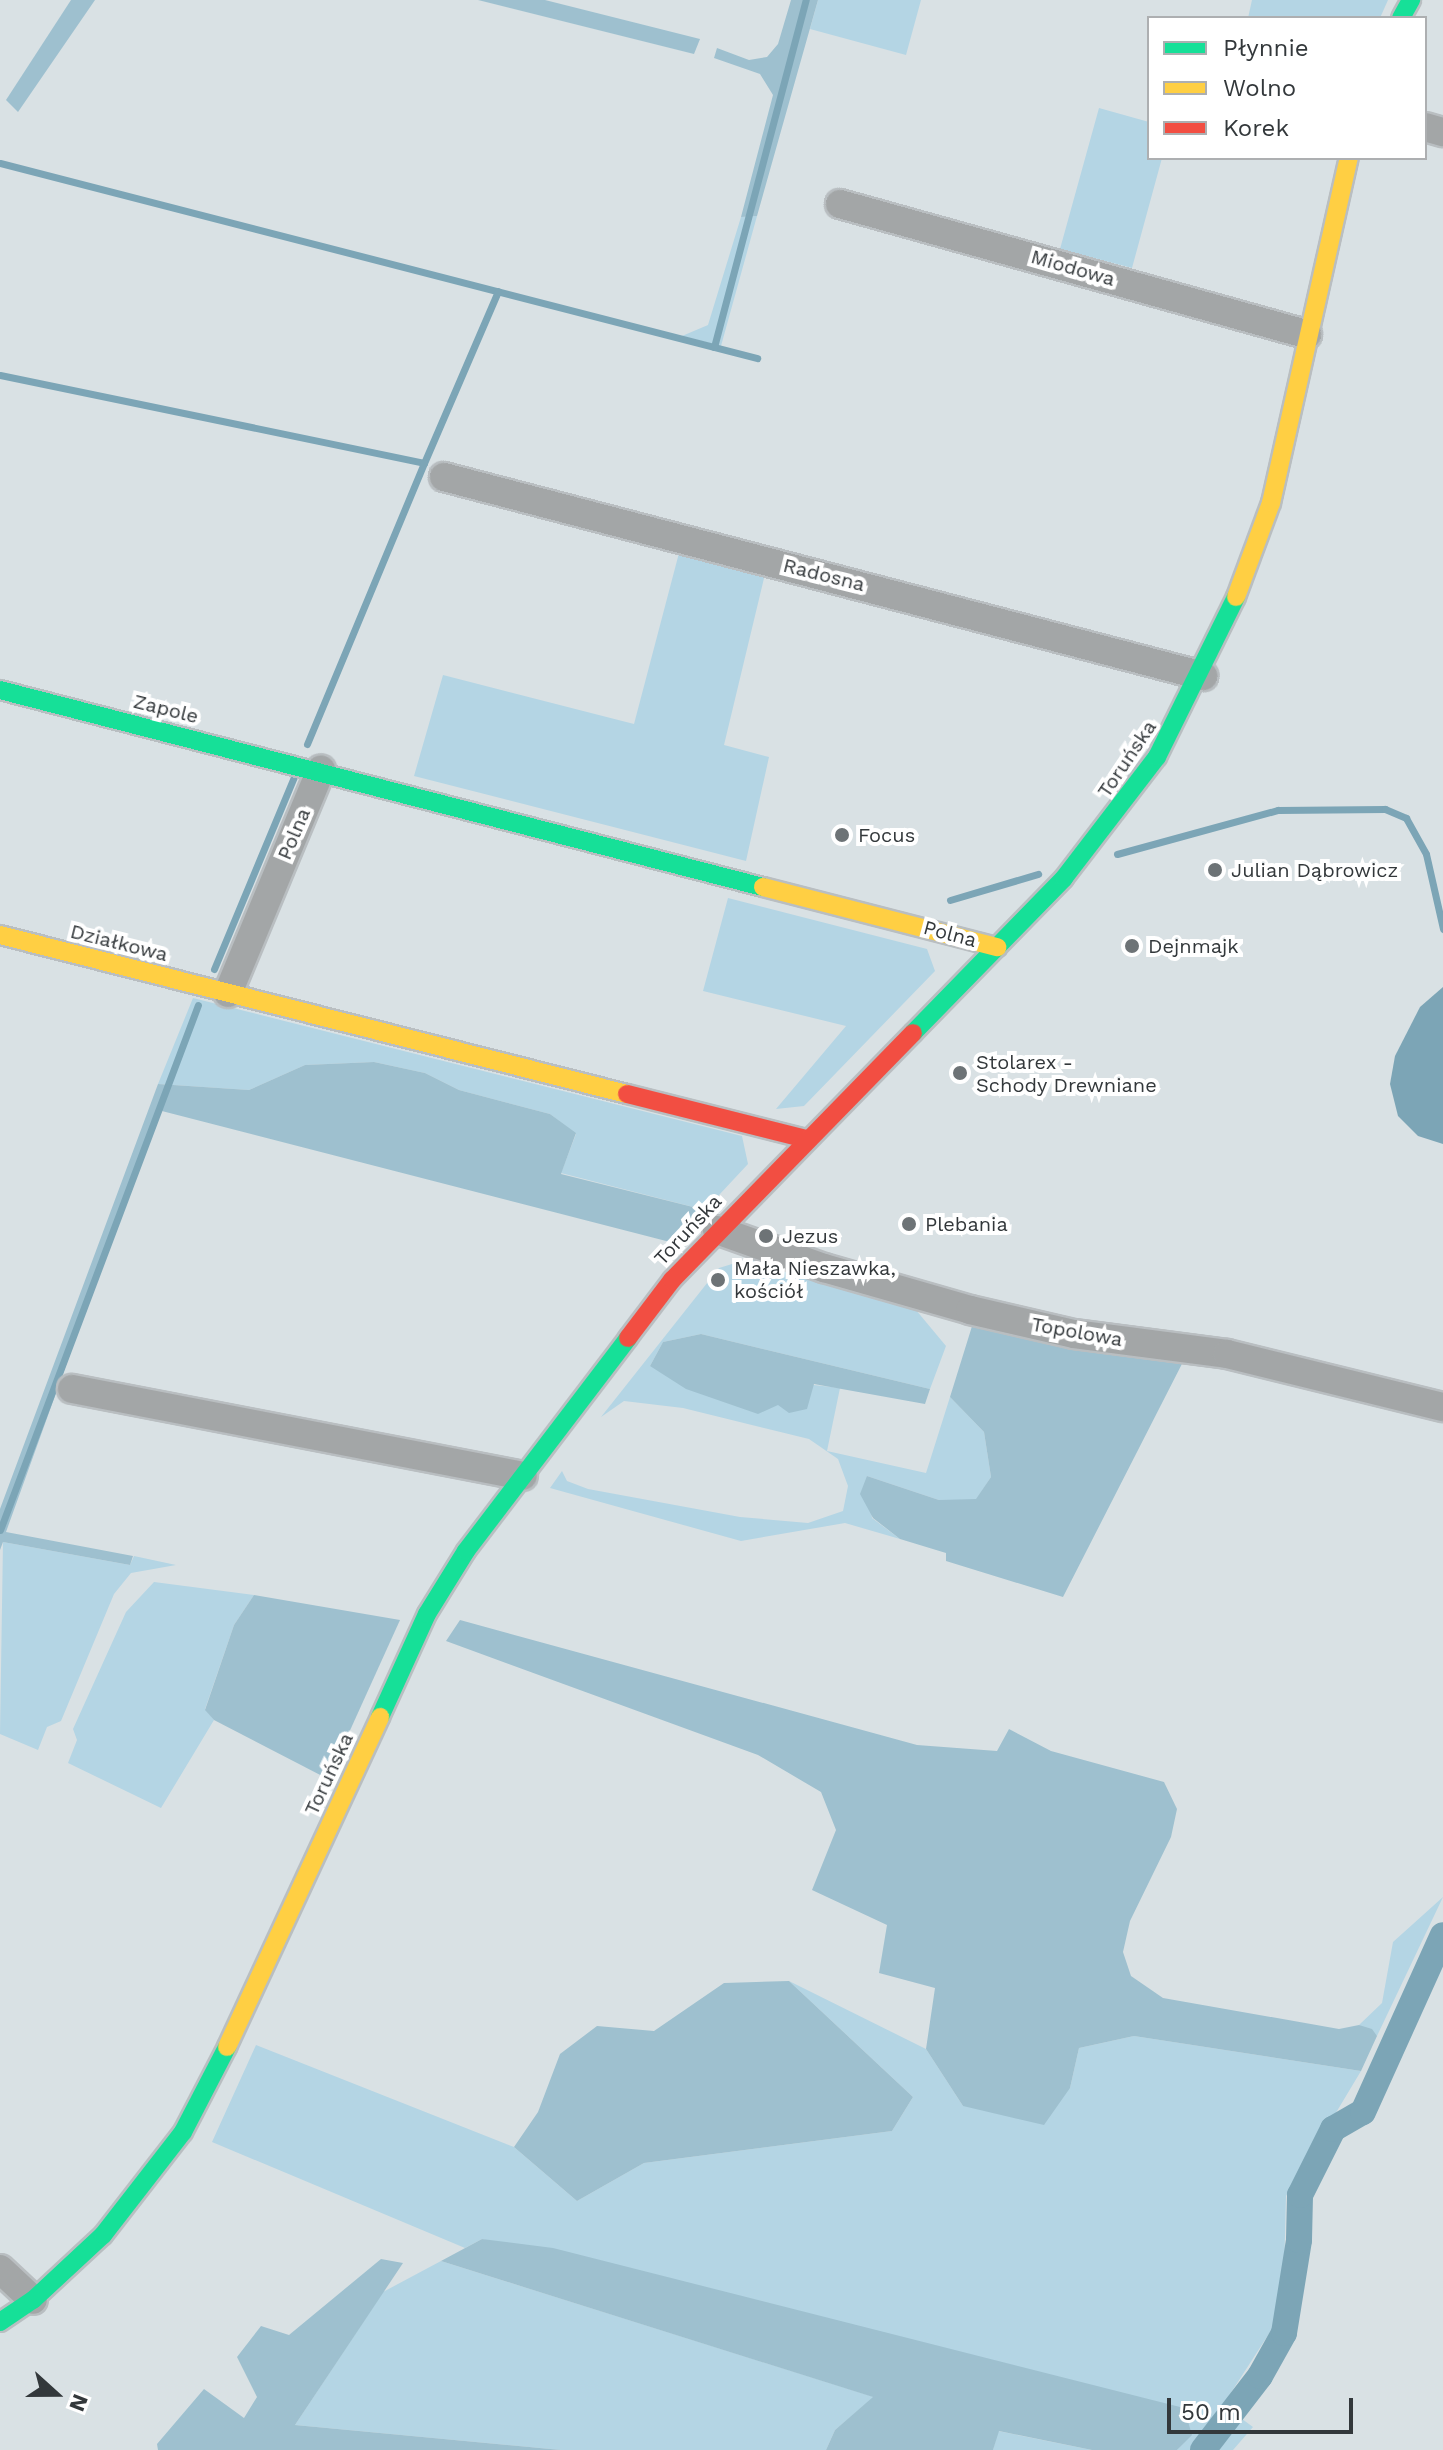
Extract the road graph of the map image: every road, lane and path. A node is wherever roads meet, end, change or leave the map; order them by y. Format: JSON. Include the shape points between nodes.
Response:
{"nodes":[{"id":1,"x":1349,"y":160,"type":"edge"},
{"id":2,"x":840,"y":204,"type":"dead end"},
{"id":3,"x":1307,"y":334,"type":"junction"},
{"id":4,"x":444,"y":477,"type":"dead end"},
{"id":5,"x":1203,"y":676,"type":"junction"},
{"id":6,"x":0,"y":690,"type":"edge"},
{"id":7,"x":321,"y":770,"type":"junction"},
{"id":8,"x":0,"y":935,"type":"edge"},
{"id":9,"x":997,"y":947,"type":"junction"},
{"id":10,"x":228,"y":993,"type":"junction"},
{"id":11,"x":806,"y":1139,"type":"junction"},
{"id":12,"x":717,"y":1230,"type":"junction"},
{"id":13,"x":72,"y":1389,"type":"dead end"},
{"id":14,"x":1443,"y":1407,"type":"edge"},
{"id":15,"x":523,"y":1476,"type":"junction"},
{"id":16,"x":0,"y":2269,"type":"edge"},
{"id":17,"x":33,"y":2300,"type":"junction"},
{"id":18,"x":0,"y":2322,"type":"edge"}],
"edges":[{"from":1,"to":3,"type":"main road","name":"Toruńska"},
{"from":2,"to":3,"type":"street","name":"Miodowa"},
{"from":3,"to":5,"type":"main road","name":"Toruńska","via":[[1271,503]]},
{"from":4,"to":5,"type":"street","name":"Radosna"},
{"from":5,"to":9,"type":"main road","name":"Toruńska","via":[[1157,757],[1106,829]]},
{"from":6,"to":7,"type":"main road","name":"Zapole"},
{"from":7,"to":9,"type":"main road","name":"Polna"},
{"from":7,"to":10,"type":"street","name":"Polna"},
{"from":8,"to":10,"type":"main road","name":"Działkowa"},
{"from":9,"to":11,"type":"main road","name":"Toruńska"},
{"from":10,"to":11,"type":"main road"},
{"from":11,"to":12,"type":"main road","name":"Toruńska"},
{"from":12,"to":14,"type":"street","name":"Topolowa","via":[[970,1310],[1074,1334],[1227,1354]]},
{"from":12,"to":15,"type":"main road","name":"Toruńska","via":[[635,1324]]},
{"from":13,"to":15,"type":"street"},
{"from":15,"to":17,"type":"main road","name":"Toruńska","via":[[427,1614],[187,2126],[109,2228]]},
{"from":16,"to":17,"type":"street"},
{"from":17,"to":18,"type":"main road","name":"Toruńska"}]}
